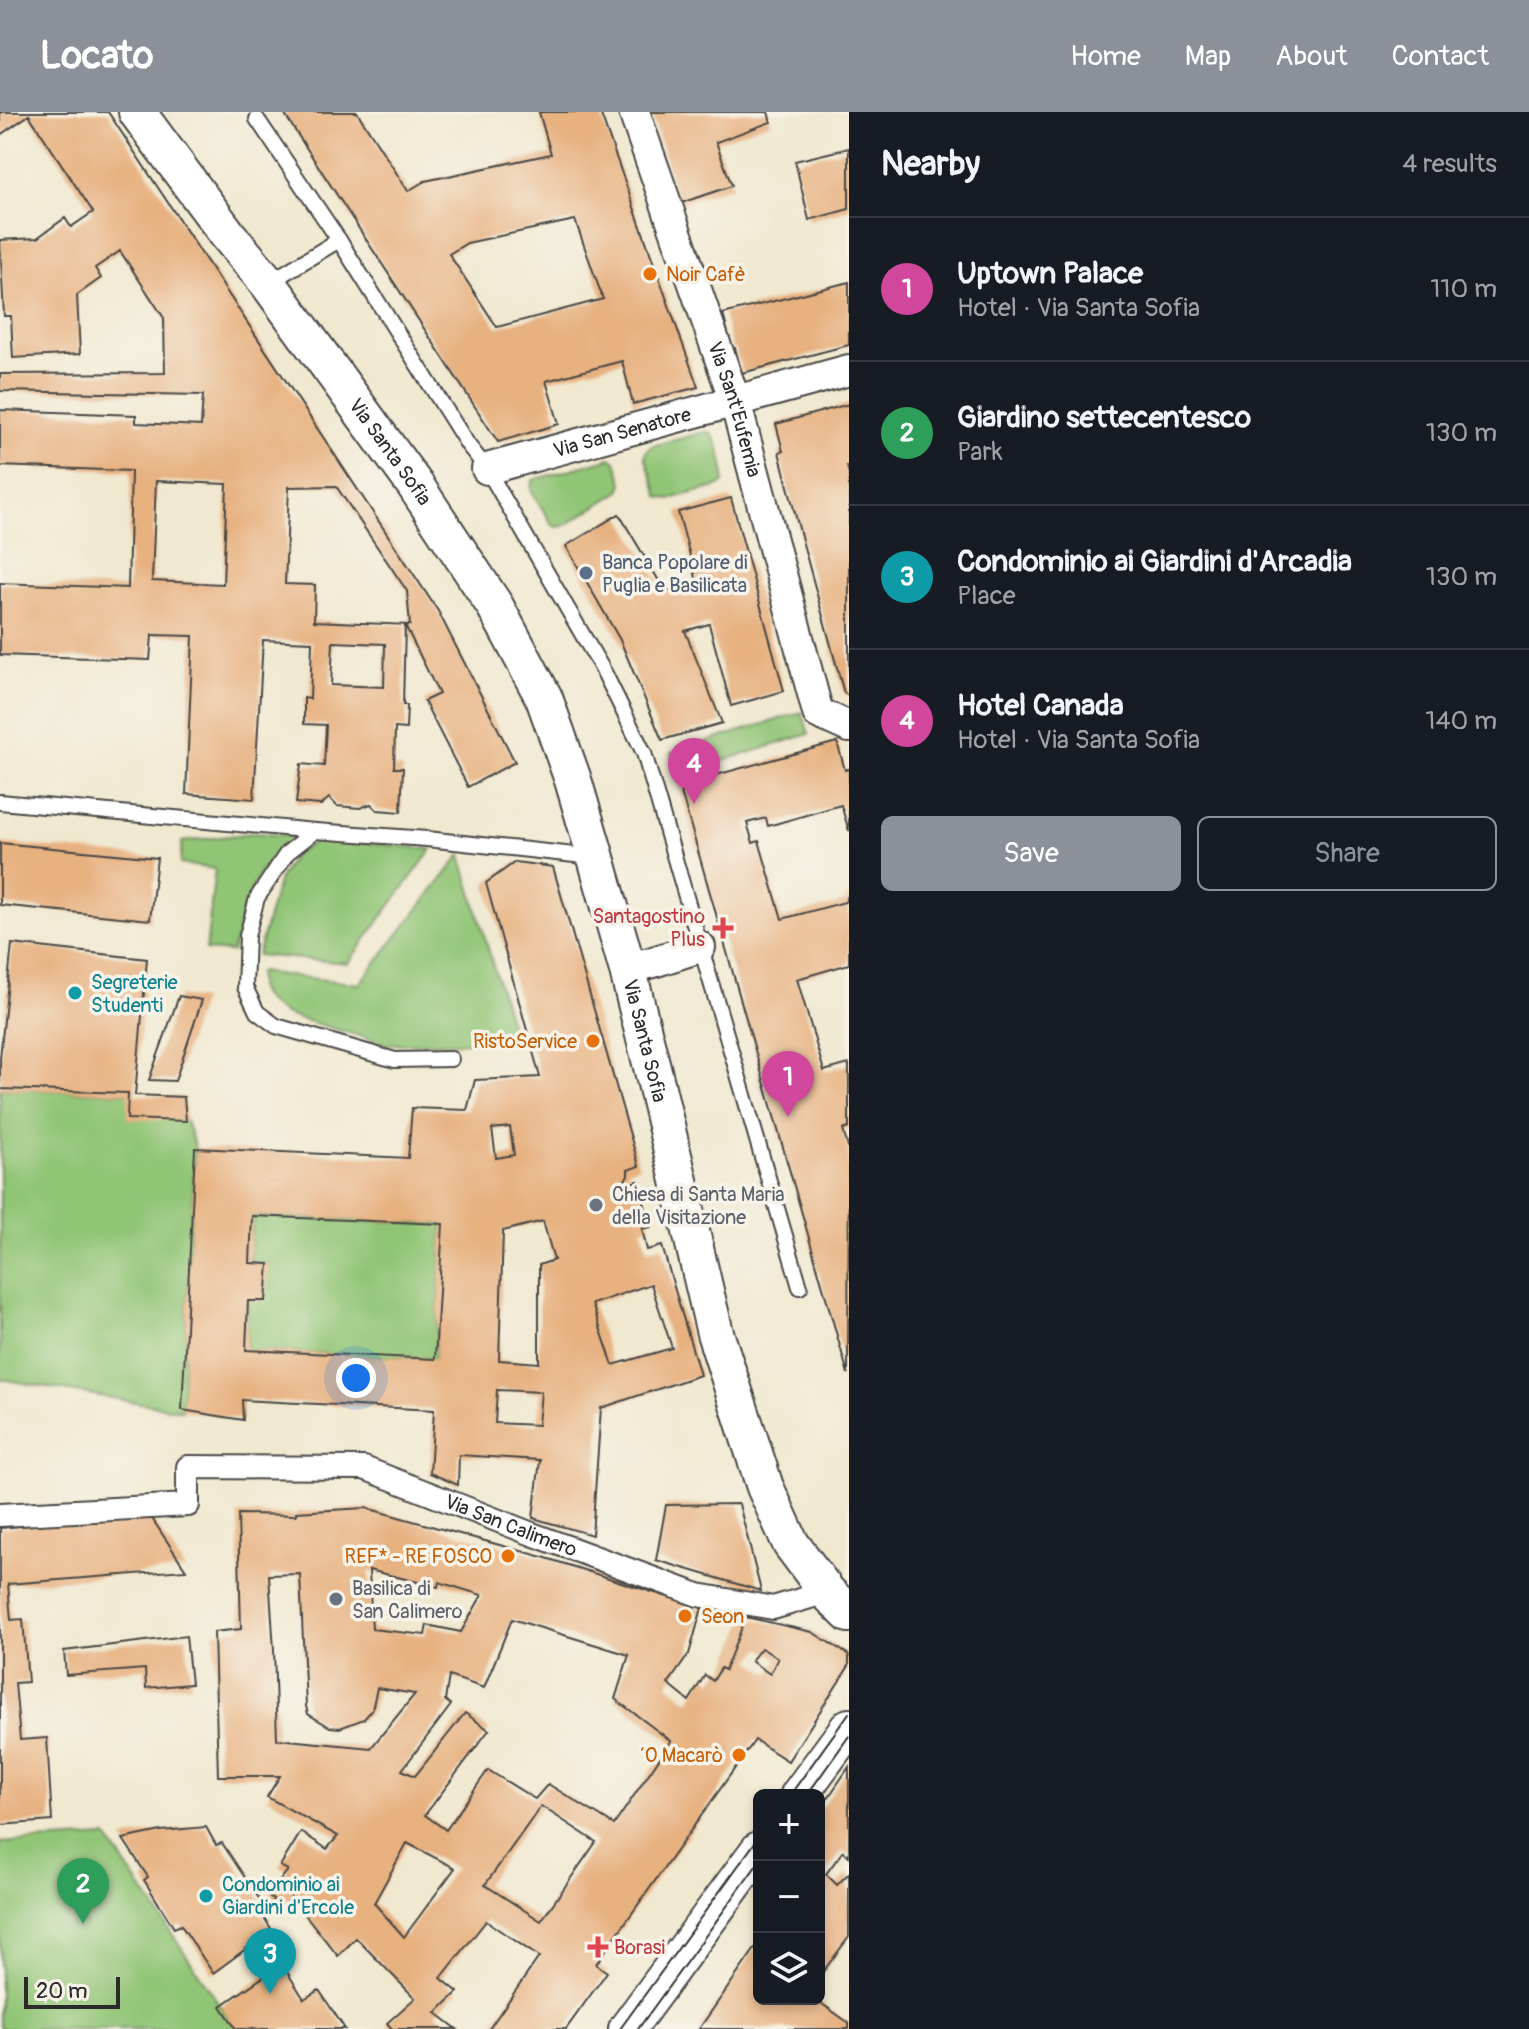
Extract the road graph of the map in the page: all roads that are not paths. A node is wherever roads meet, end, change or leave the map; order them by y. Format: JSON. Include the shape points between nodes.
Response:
{"nodes":[{"id":1,"x":137,"y":112,"type":"edge"},
{"id":2,"x":634,"y":112,"type":"edge"},
{"id":3,"x":257,"y":119,"type":"dead end"},
{"id":4,"x":339,"y":240,"type":"junction"},
{"id":5,"x":268,"y":283,"type":"junction"},
{"id":6,"x":849,"y":370,"type":"edge"},
{"id":7,"x":735,"y":401,"type":"junction"},
{"id":8,"x":487,"y":469,"type":"junction"},
{"id":9,"x":849,"y":727,"type":"edge"},
{"id":10,"x":0,"y":802,"type":"edge"},
{"id":11,"x":315,"y":831,"type":"junction"},
{"id":12,"x":596,"y":858,"type":"junction"},
{"id":13,"x":700,"y":947,"type":"junction"},
{"id":14,"x":627,"y":967,"type":"junction"},
{"id":15,"x":451,"y":1059,"type":"dead end"},
{"id":16,"x":800,"y":1287,"type":"dead end"},
{"id":17,"x":0,"y":1515,"type":"edge"},
{"id":18,"x":838,"y":1603,"type":"edge"},
{"id":19,"x":849,"y":1727,"type":"edge"},
{"id":20,"x":803,"y":1789,"type":"edge"},
{"id":21,"x":753,"y":1858,"type":"edge"},
{"id":22,"x":627,"y":2029,"type":"edge"}],
"edges":[{"from":1,"to":5,"type":"street","name":"Via Santa Sofia"},
{"from":2,"to":7,"type":"street","name":"Via Sant'Eufemia"},
{"from":3,"to":4,"type":"lane"},
{"from":4,"to":5,"type":"lane"},
{"from":4,"to":8,"type":"lane"},
{"from":5,"to":12,"type":"street","name":"Via Santa Sofia","via":[[415,485],[495,606],[544,698]]},
{"from":6,"to":7,"type":"street","name":"Via San Senatore"},
{"from":7,"to":8,"type":"street","name":"Via San Senatore"},
{"from":7,"to":9,"type":"street","name":"Via Sant'Eufemia","via":[[818,713]]},
{"from":8,"to":13,"type":"lane","via":[[604,672],[644,753]]},
{"from":10,"to":11,"type":"lane"},
{"from":11,"to":12,"type":"lane"},
{"from":11,"to":15,"type":"lane","via":[[287,853],[257,898],[247,936],[245,987],[257,1012],[276,1026],[395,1060]]},
{"from":12,"to":14,"type":"street","name":"Via Santa Sofia"},
{"from":13,"to":14,"type":"street"},
{"from":13,"to":16,"type":"lane"},
{"from":14,"to":18,"type":"street","name":"Via Santa Sofia","via":[[715,1333],[765,1487],[791,1544]]},
{"from":17,"to":18,"type":"street","name":"Via San Calimero","via":[[188,1505],[188,1467],[364,1468],[698,1595],[773,1608]]},
{"from":19,"to":20,"type":"street"},
{"from":21,"to":22,"type":"street"}]}
